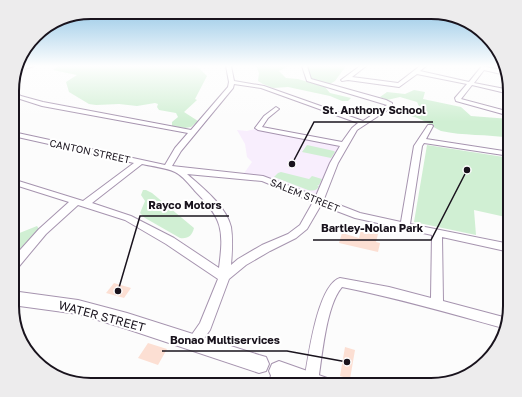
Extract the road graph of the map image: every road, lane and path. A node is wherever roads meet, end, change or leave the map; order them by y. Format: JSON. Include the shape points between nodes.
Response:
{"nodes":[{"id":1,"x":471,"y":84,"type":"edge"},
{"id":2,"x":231,"y":85,"type":"edge"},
{"id":3,"x":247,"y":85,"type":"edge"},
{"id":4,"x":328,"y":85,"type":"edge"},
{"id":5,"x":388,"y":85,"type":"edge"},
{"id":6,"x":400,"y":85,"type":"edge"},
{"id":7,"x":474,"y":85,"type":"edge"},
{"id":8,"x":333,"y":86,"type":"joint"},
{"id":9,"x":503,"y":91,"type":"edge"},
{"id":10,"x":19,"y":97,"type":"edge"},
{"id":11,"x":276,"y":109,"type":"dead end"},
{"id":12,"x":503,"y":112,"type":"edge"},
{"id":13,"x":364,"y":123,"type":"junction"},
{"id":14,"x":430,"y":126,"type":"dead end"},
{"id":15,"x":193,"y":132,"type":"junction"},
{"id":16,"x":19,"y":135,"type":"edge"},
{"id":17,"x":421,"y":140,"type":"junction"},
{"id":18,"x":344,"y":145,"type":"junction"},
{"id":19,"x":503,"y":153,"type":"edge"},
{"id":20,"x":140,"y":162,"type":"junction"},
{"id":21,"x":168,"y":167,"type":"junction"},
{"id":22,"x":178,"y":170,"type":"junction"},
{"id":23,"x":19,"y":184,"type":"edge"},
{"id":24,"x":319,"y":200,"type":"junction"},
{"id":25,"x":81,"y":203,"type":"junction"},
{"id":26,"x":405,"y":226,"type":"junction"},
{"id":27,"x":437,"y":233,"type":"junction"},
{"id":28,"x":503,"y":247,"type":"edge"},
{"id":29,"x":19,"y":258,"type":"edge"},
{"id":30,"x":224,"y":277,"type":"junction"},
{"id":31,"x":19,"y":299,"type":"edge"},
{"id":32,"x":437,"y":306,"type":"junction"},
{"id":33,"x":501,"y":322,"type":"edge"},
{"id":34,"x":193,"y":343,"type":"junction"},
{"id":35,"x":258,"y":364,"type":"dead end"},
{"id":36,"x":317,"y":378,"type":"edge"}],
"edges":[{"from":1,"to":12,"type":"street","via":[[458,101]]},
{"from":2,"to":15,"type":"street"},
{"from":3,"to":13,"type":"street","via":[[262,87]]},
{"from":4,"to":8,"type":"street"},
{"from":5,"to":6,"type":"street"},
{"from":7,"to":9,"type":"street"},
{"from":8,"to":13,"type":"street","via":[[390,105]]},
{"from":10,"to":15,"type":"street","via":[[42,104]]},
{"from":11,"to":18,"type":"street","via":[[258,128]]},
{"from":13,"to":18,"type":"street","via":[[354,129]]},
{"from":14,"to":17,"type":"street"},
{"from":15,"to":21,"type":"street"},
{"from":16,"to":20,"type":"street","name":"CANTON STREET"},
{"from":17,"to":19,"type":"street"},
{"from":17,"to":26,"type":"street"},
{"from":18,"to":24,"type":"street"},
{"from":20,"to":21,"type":"street","name":"CANTON STREET"},
{"from":20,"to":25,"type":"street"},
{"from":21,"to":22,"type":"street","name":"SALEM STREET"},
{"from":22,"to":24,"type":"street","name":"SALEM STREET","via":[[263,179]]},
{"from":22,"to":30,"type":"street","via":[[214,206],[224,221]]},
{"from":23,"to":25,"type":"street"},
{"from":24,"to":26,"type":"street","name":"SALEM STREET","via":[[358,216]]},
{"from":24,"to":30,"type":"street","via":[[304,227],[242,262]]},
{"from":25,"to":29,"type":"street","via":[[54,219]]},
{"from":25,"to":30,"type":"street","via":[[143,225]]},
{"from":26,"to":27,"type":"street","name":"SALEM STREET"},
{"from":27,"to":28,"type":"street","name":"SALEM STREET"},
{"from":27,"to":32,"type":"street"},
{"from":30,"to":34,"type":"street","via":[[205,326]]},
{"from":31,"to":34,"type":"highway","name":"WATER STREET","via":[[78,307]]},
{"from":32,"to":33,"type":"street"},
{"from":32,"to":36,"type":"street","via":[[340,282],[331,292],[324,314]]},
{"from":34,"to":35,"type":"highway","name":"WATER STREET"}]}
